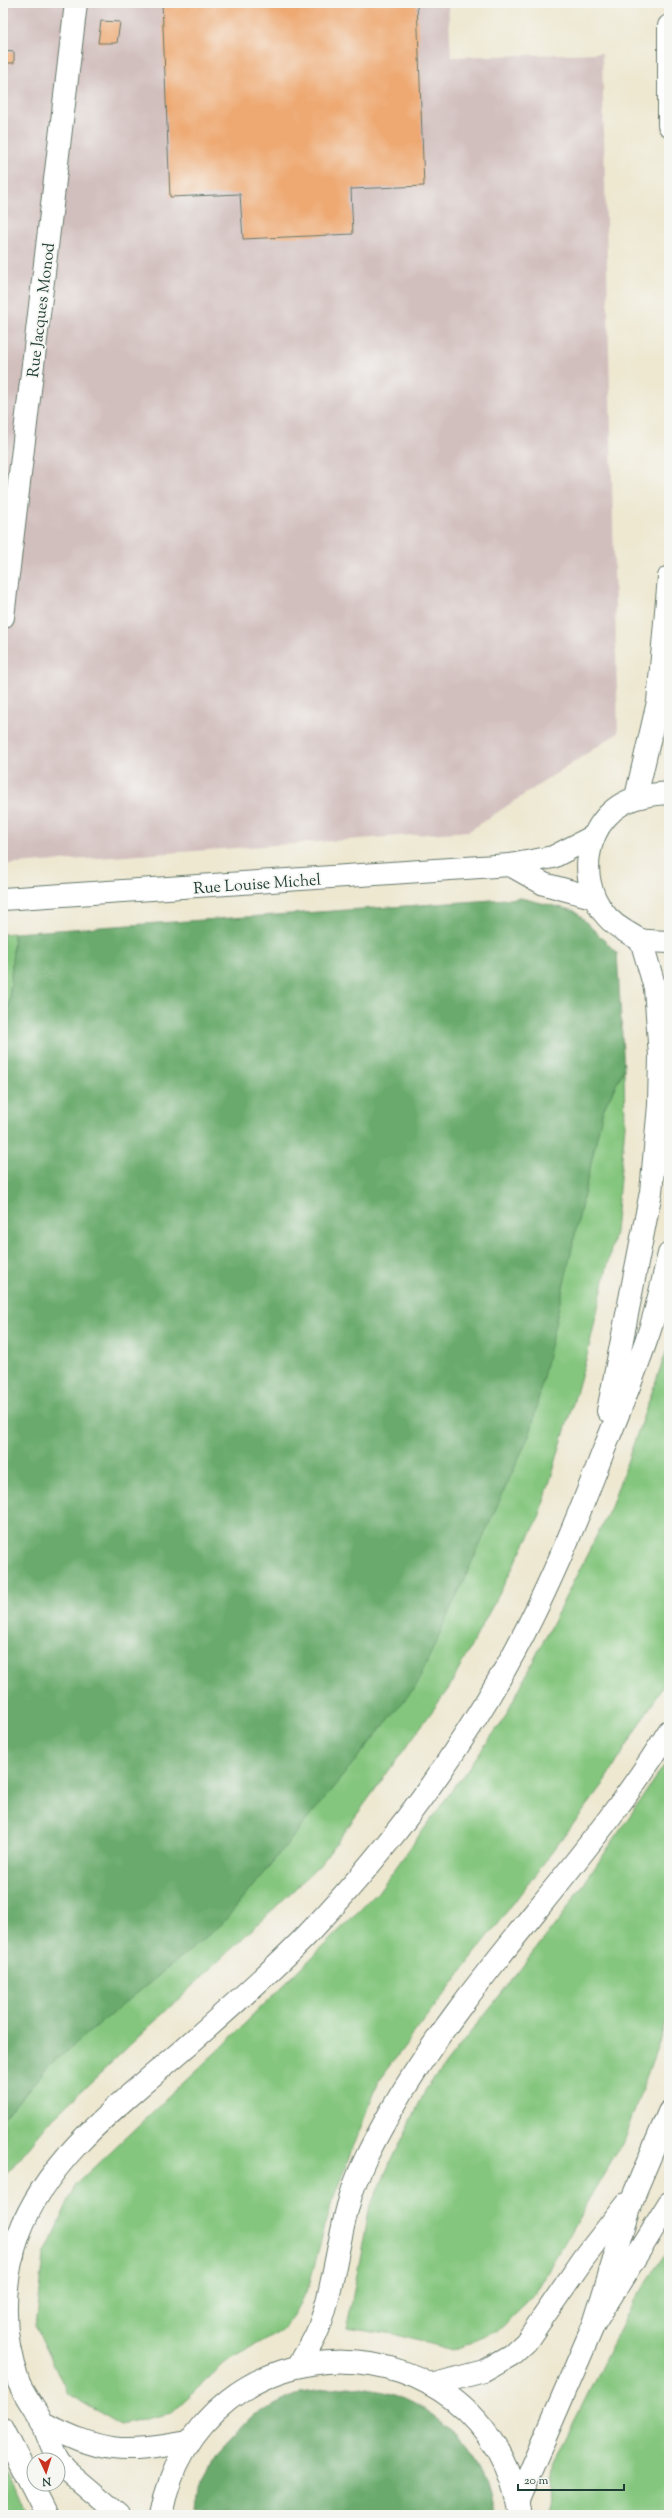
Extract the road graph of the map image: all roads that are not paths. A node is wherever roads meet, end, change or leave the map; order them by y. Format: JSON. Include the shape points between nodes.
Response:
{"nodes":[{"id":1,"x":76,"y":3,"type":"edge"},
{"id":2,"x":669,"y":26,"type":"edge"},
{"id":3,"x":669,"y":125,"type":"edge"},
{"id":4,"x":669,"y":577,"type":"edge"},
{"id":5,"x":3,"y":617,"type":"edge"},
{"id":6,"x":669,"y":794,"type":"edge"},
{"id":7,"x":636,"y":797,"type":"junction"},
{"id":8,"x":594,"y":836,"type":"junction"},
{"id":9,"x":510,"y":866,"type":"junction"},
{"id":10,"x":592,"y":896,"type":"junction"},
{"id":11,"x":3,"y":899,"type":"edge"},
{"id":12,"x":641,"y":940,"type":"junction"},
{"id":13,"x":669,"y":942,"type":"edge"},
{"id":14,"x":669,"y":1254,"type":"edge"},
{"id":15,"x":593,"y":1478,"type":"junction"},
{"id":16,"x":669,"y":1731,"type":"edge"},
{"id":17,"x":669,"y":2112,"type":"edge"},
{"id":18,"x":635,"y":2192,"type":"junction"},
{"id":19,"x":669,"y":2203,"type":"edge"},
{"id":20,"x":13,"y":2255,"type":"junction"},
{"id":21,"x":3,"y":2283,"type":"edge"},
{"id":22,"x":594,"y":2324,"type":"junction"},
{"id":23,"x":298,"y":2366,"type":"junction"},
{"id":24,"x":431,"y":2384,"type":"junction"},
{"id":25,"x":42,"y":2422,"type":"junction"},
{"id":26,"x":3,"y":2429,"type":"edge"},
{"id":27,"x":188,"y":2442,"type":"junction"},
{"id":28,"x":55,"y":2452,"type":"edge"},
{"id":29,"x":66,"y":2470,"type":"edge"},
{"id":30,"x":519,"y":2507,"type":"edge"},
{"id":31,"x":47,"y":2515,"type":"edge"},
{"id":32,"x":119,"y":2515,"type":"edge"},
{"id":33,"x":161,"y":2515,"type":"edge"}],
"edges":[{"from":1,"to":5,"type":"main road","name":"Rue Jacques Monod"},
{"from":2,"to":3,"type":"main road"},
{"from":4,"to":7,"type":"main road","via":[[658,702]]},
{"from":6,"to":7,"type":"main road"},
{"from":7,"to":8,"type":"main road","via":[[611,812]]},
{"from":8,"to":9,"type":"main road","name":"Rue Louise Michel","via":[[553,857]]},
{"from":8,"to":10,"type":"main road","via":[[587,864]]},
{"from":9,"to":10,"type":"main road","via":[[544,884]]},
{"from":9,"to":11,"type":"main road","name":"Rue Louise Michel"},
{"from":10,"to":12,"type":"main road","via":[[612,924]]},
{"from":12,"to":13,"type":"main road"},
{"from":12,"to":15,"type":"main road","via":[[655,988],[660,1056],[651,1192],[627,1322]]},
{"from":14,"to":15,"type":"main road","via":[[648,1335]]},
{"from":15,"to":20,"type":"main road","via":[[551,1578],[506,1668],[472,1724],[408,1815],[340,1899],[267,1974],[112,2110],[78,2145],[41,2190],[24,2223]]},
{"from":16,"to":23,"type":"main road","via":[[593,1842],[445,2028],[412,2075],[370,2148],[350,2198],[319,2328]]},
{"from":17,"to":18,"type":"main road"},
{"from":18,"to":22,"type":"main road"},
{"from":18,"to":24,"type":"main road","via":[[584,2258],[526,2342],[498,2365]]},
{"from":19,"to":22,"type":"main road"},
{"from":20,"to":21,"type":"main road"},
{"from":20,"to":25,"type":"main road","via":[[6,2291],[7,2331],[20,2385]]},
{"from":22,"to":30,"type":"main road"},
{"from":23,"to":24,"type":"main road","via":[[329,2362],[366,2362],[389,2367]]},
{"from":23,"to":27,"type":"main road","via":[[276,2372],[236,2393],[218,2408]]},
{"from":24,"to":30,"type":"main road","via":[[470,2414],[486,2433],[500,2454]]},
{"from":25,"to":27,"type":"main road","via":[[101,2448],[137,2450]]},
{"from":25,"to":28,"type":"main road"},
{"from":26,"to":31,"type":"main road"},
{"from":27,"to":33,"type":"main road","via":[[174,2468]]},
{"from":29,"to":32,"type":"main road"}]}
